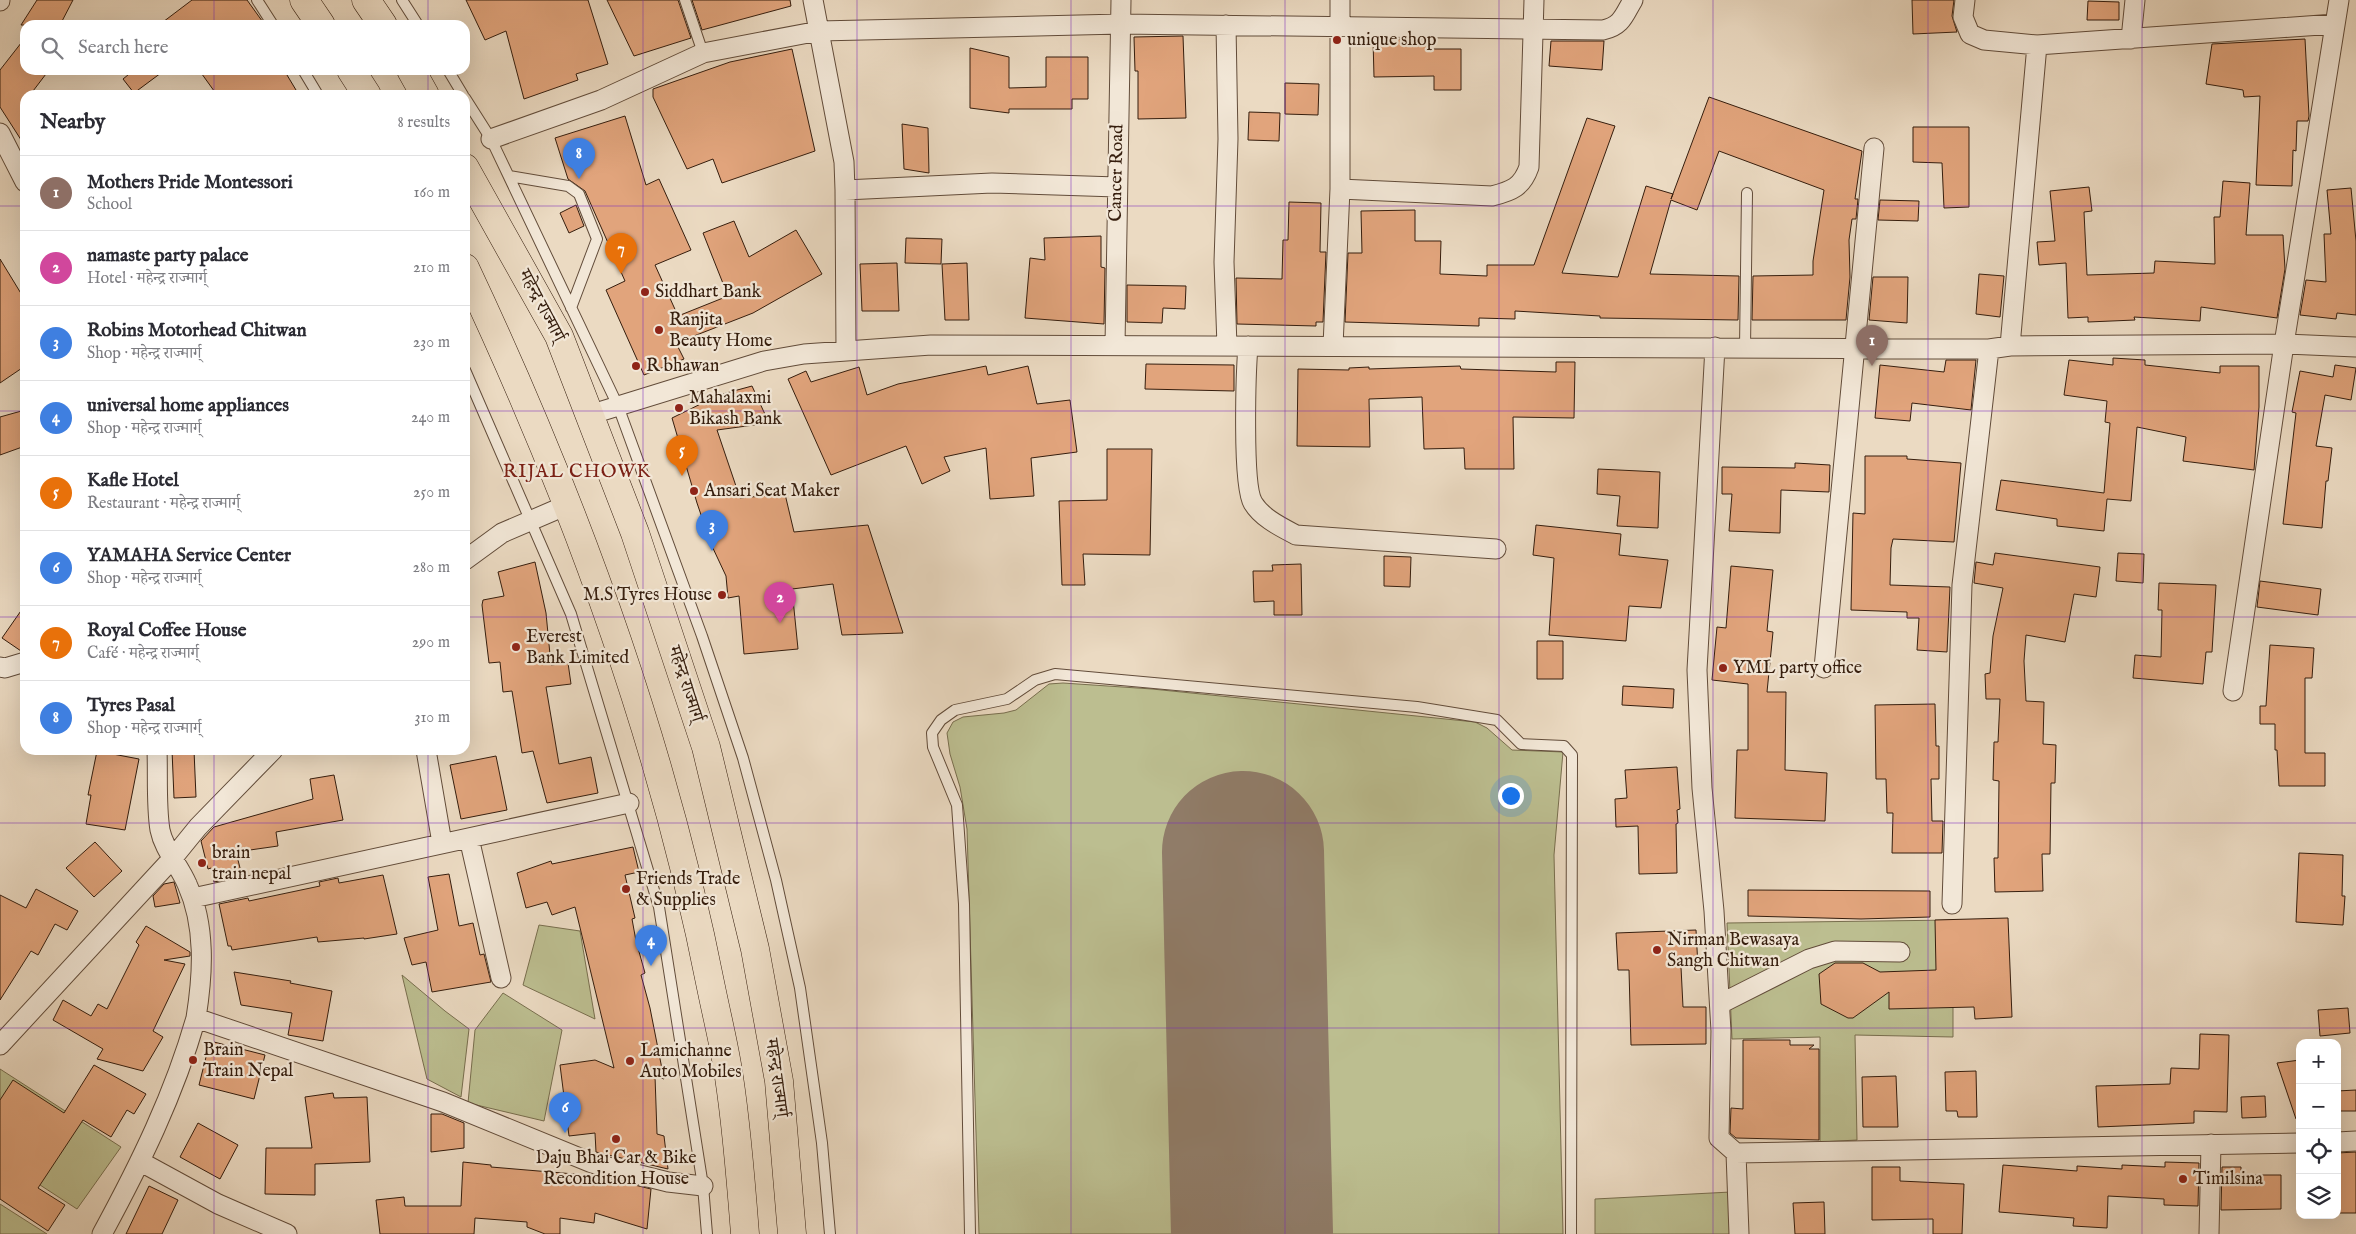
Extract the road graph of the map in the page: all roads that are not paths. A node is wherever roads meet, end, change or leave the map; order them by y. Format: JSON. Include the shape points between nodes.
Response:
{"nodes":[{"id":1,"x":257,"y":0,"type":"edge"},
{"id":2,"x":304,"y":0,"type":"edge"},
{"id":3,"x":366,"y":0,"type":"edge"},
{"id":4,"x":402,"y":0,"type":"edge"},
{"id":5,"x":685,"y":0,"type":"edge"},
{"id":6,"x":813,"y":0,"type":"edge"},
{"id":7,"x":1121,"y":0,"type":"edge"},
{"id":8,"x":1340,"y":0,"type":"edge"},
{"id":9,"x":1534,"y":0,"type":"edge"},
{"id":10,"x":1633,"y":0,"type":"edge"},
{"id":11,"x":1965,"y":0,"type":"edge"},
{"id":12,"x":2134,"y":0,"type":"edge"},
{"id":13,"x":2339,"y":0,"type":"edge"},
{"id":14,"x":270,"y":20,"type":"edge"},
{"id":15,"x":318,"y":20,"type":"edge"},
{"id":16,"x":380,"y":20,"type":"edge"},
{"id":17,"x":415,"y":20,"type":"edge"},
{"id":18,"x":1121,"y":24,"type":"junction"},
{"id":19,"x":2335,"y":24,"type":"junction"},
{"id":20,"x":1226,"y":25,"type":"junction"},
{"id":21,"x":1340,"y":26,"type":"junction"},
{"id":22,"x":1533,"y":28,"type":"junction"},
{"id":23,"x":819,"y":31,"type":"junction"},
{"id":24,"x":2131,"y":39,"type":"junction"},
{"id":25,"x":2037,"y":45,"type":"junction"},
{"id":26,"x":703,"y":52,"type":"junction"},
{"id":27,"x":306,"y":75,"type":"edge"},
{"id":28,"x":353,"y":75,"type":"edge"},
{"id":29,"x":414,"y":75,"type":"edge"},
{"id":30,"x":451,"y":75,"type":"edge"},
{"id":31,"x":315,"y":90,"type":"edge"},
{"id":32,"x":364,"y":90,"type":"edge"},
{"id":33,"x":422,"y":90,"type":"edge"},
{"id":34,"x":460,"y":90,"type":"edge"},
{"id":35,"x":470,"y":106,"type":"edge"},
{"id":36,"x":0,"y":133,"type":"edge"},
{"id":37,"x":491,"y":139,"type":"junction"},
{"id":38,"x":1874,"y":148,"type":"dead end"},
{"id":39,"x":20,"y":172,"type":"edge"},
{"id":40,"x":509,"y":176,"type":"junction"},
{"id":41,"x":470,"y":177,"type":"edge"},
{"id":42,"x":1116,"y":187,"type":"junction"},
{"id":43,"x":1340,"y":189,"type":"junction"},
{"id":44,"x":845,"y":190,"type":"junction"},
{"id":45,"x":1747,"y":194,"type":"dead end"},
{"id":46,"x":470,"y":279,"type":"edge"},
{"id":47,"x":571,"y":308,"type":"junction"},
{"id":48,"x":2284,"y":344,"type":"junction"},
{"id":49,"x":1115,"y":345,"type":"junction"},
{"id":50,"x":1227,"y":346,"type":"junction"},
{"id":51,"x":1248,"y":346,"type":"junction"},
{"id":52,"x":1333,"y":346,"type":"junction"},
{"id":53,"x":2010,"y":346,"type":"junction"},
{"id":54,"x":2356,"y":346,"type":"edge"},
{"id":55,"x":1714,"y":347,"type":"junction"},
{"id":56,"x":1745,"y":348,"type":"junction"},
{"id":57,"x":1855,"y":348,"type":"junction"},
{"id":58,"x":1989,"y":349,"type":"junction"},
{"id":59,"x":846,"y":350,"type":"junction"},
{"id":60,"x":470,"y":381,"type":"edge"},
{"id":61,"x":618,"y":406,"type":"junction"},
{"id":62,"x":589,"y":415,"type":"junction"},
{"id":63,"x":567,"y":505,"type":"junction"},
{"id":64,"x":532,"y":519,"type":"junction"},
{"id":65,"x":1496,"y":549,"type":"dead end"},
{"id":66,"x":470,"y":556,"type":"edge"},
{"id":67,"x":20,"y":664,"type":"edge"},
{"id":68,"x":0,"y":667,"type":"edge"},
{"id":69,"x":1824,"y":668,"type":"dead end"},
{"id":70,"x":2233,"y":690,"type":"dead end"},
{"id":71,"x":156,"y":755,"type":"edge"},
{"id":72,"x":268,"y":755,"type":"edge"},
{"id":73,"x":427,"y":755,"type":"edge"},
{"id":74,"x":630,"y":803,"type":"junction"},
{"id":75,"x":469,"y":838,"type":"junction"},
{"id":76,"x":442,"y":843,"type":"junction"},
{"id":77,"x":172,"y":859,"type":"junction"},
{"id":78,"x":194,"y":898,"type":"junction"},
{"id":79,"x":1952,"y":904,"type":"dead end"},
{"id":80,"x":1900,"y":952,"type":"dead end"},
{"id":81,"x":501,"y":978,"type":"dead end"},
{"id":82,"x":1720,"y":1004,"type":"junction"},
{"id":83,"x":196,"y":1018,"type":"junction"},
{"id":84,"x":0,"y":1045,"type":"edge"},
{"id":85,"x":2356,"y":1141,"type":"edge"},
{"id":86,"x":2296,"y":1142,"type":"edge"},
{"id":87,"x":2341,"y":1142,"type":"edge"},
{"id":88,"x":2211,"y":1144,"type":"junction"},
{"id":89,"x":1736,"y":1153,"type":"junction"},
{"id":90,"x":141,"y":1162,"type":"junction"},
{"id":91,"x":703,"y":1186,"type":"junction"},
{"id":92,"x":102,"y":1234,"type":"edge"},
{"id":93,"x":287,"y":1234,"type":"edge"},
{"id":94,"x":707,"y":1234,"type":"edge"},
{"id":95,"x":745,"y":1234,"type":"edge"},
{"id":96,"x":792,"y":1234,"type":"edge"},
{"id":97,"x":830,"y":1234,"type":"edge"},
{"id":98,"x":970,"y":1234,"type":"edge"},
{"id":99,"x":1571,"y":1234,"type":"edge"},
{"id":100,"x":1738,"y":1234,"type":"edge"},
{"id":101,"x":2209,"y":1234,"type":"edge"}],
"edges":[{"from":1,"to":14,"type":"lane"},
{"from":2,"to":15,"type":"highway"},
{"from":3,"to":16,"type":"highway"},
{"from":4,"to":17,"type":"lane"},
{"from":5,"to":26,"type":"lane"},
{"from":6,"to":23,"type":"street"},
{"from":7,"to":18,"type":"street","name":"Cancer Road"},
{"from":8,"to":21,"type":"street"},
{"from":9,"to":22,"type":"street"},
{"from":10,"to":22,"type":"street","via":[[1615,28]]},
{"from":11,"to":25,"type":"street","via":[[1963,16],[1970,34],[1984,40]]},
{"from":12,"to":24,"type":"street"},
{"from":13,"to":19,"type":"street"},
{"from":18,"to":20,"type":"street"},
{"from":18,"to":23,"type":"street"},
{"from":18,"to":42,"type":"street","name":"Cancer Road"},
{"from":19,"to":24,"type":"street"},
{"from":19,"to":48,"type":"street"},
{"from":20,"to":21,"type":"street"},
{"from":20,"to":50,"type":"street","via":[[1228,139],[1224,262]]},
{"from":21,"to":22,"type":"street"},
{"from":21,"to":43,"type":"street"},
{"from":22,"to":43,"type":"street","via":[[1529,167],[1524,180],[1509,192],[1492,196]]},
{"from":23,"to":26,"type":"street"},
{"from":23,"to":44,"type":"street","via":[[844,162]]},
{"from":24,"to":25,"type":"street"},
{"from":25,"to":53,"type":"street"},
{"from":26,"to":37,"type":"street","via":[[601,100]]},
{"from":27,"to":31,"type":"lane"},
{"from":28,"to":32,"type":"highway"},
{"from":29,"to":33,"type":"highway"},
{"from":30,"to":34,"type":"lane"},
{"from":35,"to":37,"type":"lane"},
{"from":36,"to":39,"type":"street"},
{"from":37,"to":40,"type":"lane"},
{"from":38,"to":57,"type":"street"},
{"from":40,"to":47,"type":"lane"},
{"from":40,"to":47,"type":"lane","via":[[568,186],[578,194],[597,239]]},
{"from":41,"to":62,"type":"highway","name":"महेन्द्र राज्मार्ग्","via":[[559,336]]},
{"from":42,"to":44,"type":"street","via":[[992,183]]},
{"from":42,"to":49,"type":"street","name":"Cancer Road"},
{"from":43,"to":52,"type":"street"},
{"from":44,"to":59,"type":"street"},
{"from":45,"to":56,"type":"lane"},
{"from":46,"to":63,"type":"highway","via":[[510,363]]},
{"from":47,"to":61,"type":"lane"},
{"from":48,"to":53,"type":"street"},
{"from":48,"to":54,"type":"street"},
{"from":48,"to":70,"type":"street"},
{"from":49,"to":50,"type":"street"},
{"from":49,"to":59,"type":"street","via":[[931,345]]},
{"from":50,"to":51,"type":"street"},
{"from":51,"to":52,"type":"street"},
{"from":51,"to":65,"type":"street","via":[[1247,479],[1252,503],[1270,520],[1296,535]]},
{"from":52,"to":55,"type":"street"},
{"from":53,"to":58,"type":"street"},
{"from":55,"to":56,"type":"street"},
{"from":55,"to":82,"type":"street","via":[[1697,670],[1702,788]]},
{"from":56,"to":57,"type":"street"},
{"from":57,"to":58,"type":"street"},
{"from":57,"to":69,"type":"street"},
{"from":58,"to":79,"type":"street","via":[[1962,585]]},
{"from":59,"to":61,"type":"street","via":[[764,360]]},
{"from":60,"to":64,"type":"lane"},
{"from":61,"to":62,"type":"street"},
{"from":61,"to":97,"type":"lane","via":[[743,758],[776,880],[800,988],[822,1143]]},
{"from":62,"to":96,"type":"highway","name":"महेन्द्र राज्मार्ग्","via":[[635,533],[706,747],[755,949],[779,1081]]},
{"from":63,"to":64,"type":"street"},
{"from":63,"to":95,"type":"highway","via":[[614,631],[667,794],[699,923],[729,1078]]},
{"from":64,"to":66,"type":"street","via":[[502,533]]},
{"from":64,"to":74,"type":"lane","via":[[571,614]]},
{"from":67,"to":68,"type":"street"},
{"from":71,"to":77,"type":"street","via":[[160,830]]},
{"from":72,"to":77,"type":"street","via":[[198,827]]},
{"from":73,"to":76,"type":"street"},
{"from":74,"to":75,"type":"street"},
{"from":74,"to":91,"type":"lane","via":[[659,907]]},
{"from":75,"to":76,"type":"street"},
{"from":75,"to":81,"type":"street"},
{"from":76,"to":78,"type":"street"},
{"from":77,"to":78,"type":"street","via":[[181,869]]},
{"from":77,"to":84,"type":"street"},
{"from":78,"to":83,"type":"street","via":[[201,938],[201,988]]},
{"from":80,"to":82,"type":"street","via":[[1835,951],[1808,959]]},
{"from":82,"to":89,"type":"street","via":[[1719,1138]]},
{"from":83,"to":90,"type":"street","via":[[183,1064]]},
{"from":83,"to":91,"type":"street","via":[[443,1102],[592,1163],[668,1182]]},
{"from":85,"to":87,"type":"street"},
{"from":86,"to":88,"type":"street"},
{"from":88,"to":89,"type":"street"},
{"from":88,"to":101,"type":"street"},
{"from":89,"to":100,"type":"street"},
{"from":90,"to":92,"type":"street"},
{"from":90,"to":93,"type":"street","via":[[218,1204]]},
{"from":91,"to":94,"type":"lane"},
{"from":98,"to":99,"type":"lane","via":[[964,904],[957,805],[933,747],[932,733],[941,720],[955,710],[1007,700],[1035,680],[1055,674],[1417,706],[1497,720],[1521,744],[1564,746],[1569,750],[1572,755]]}]}
